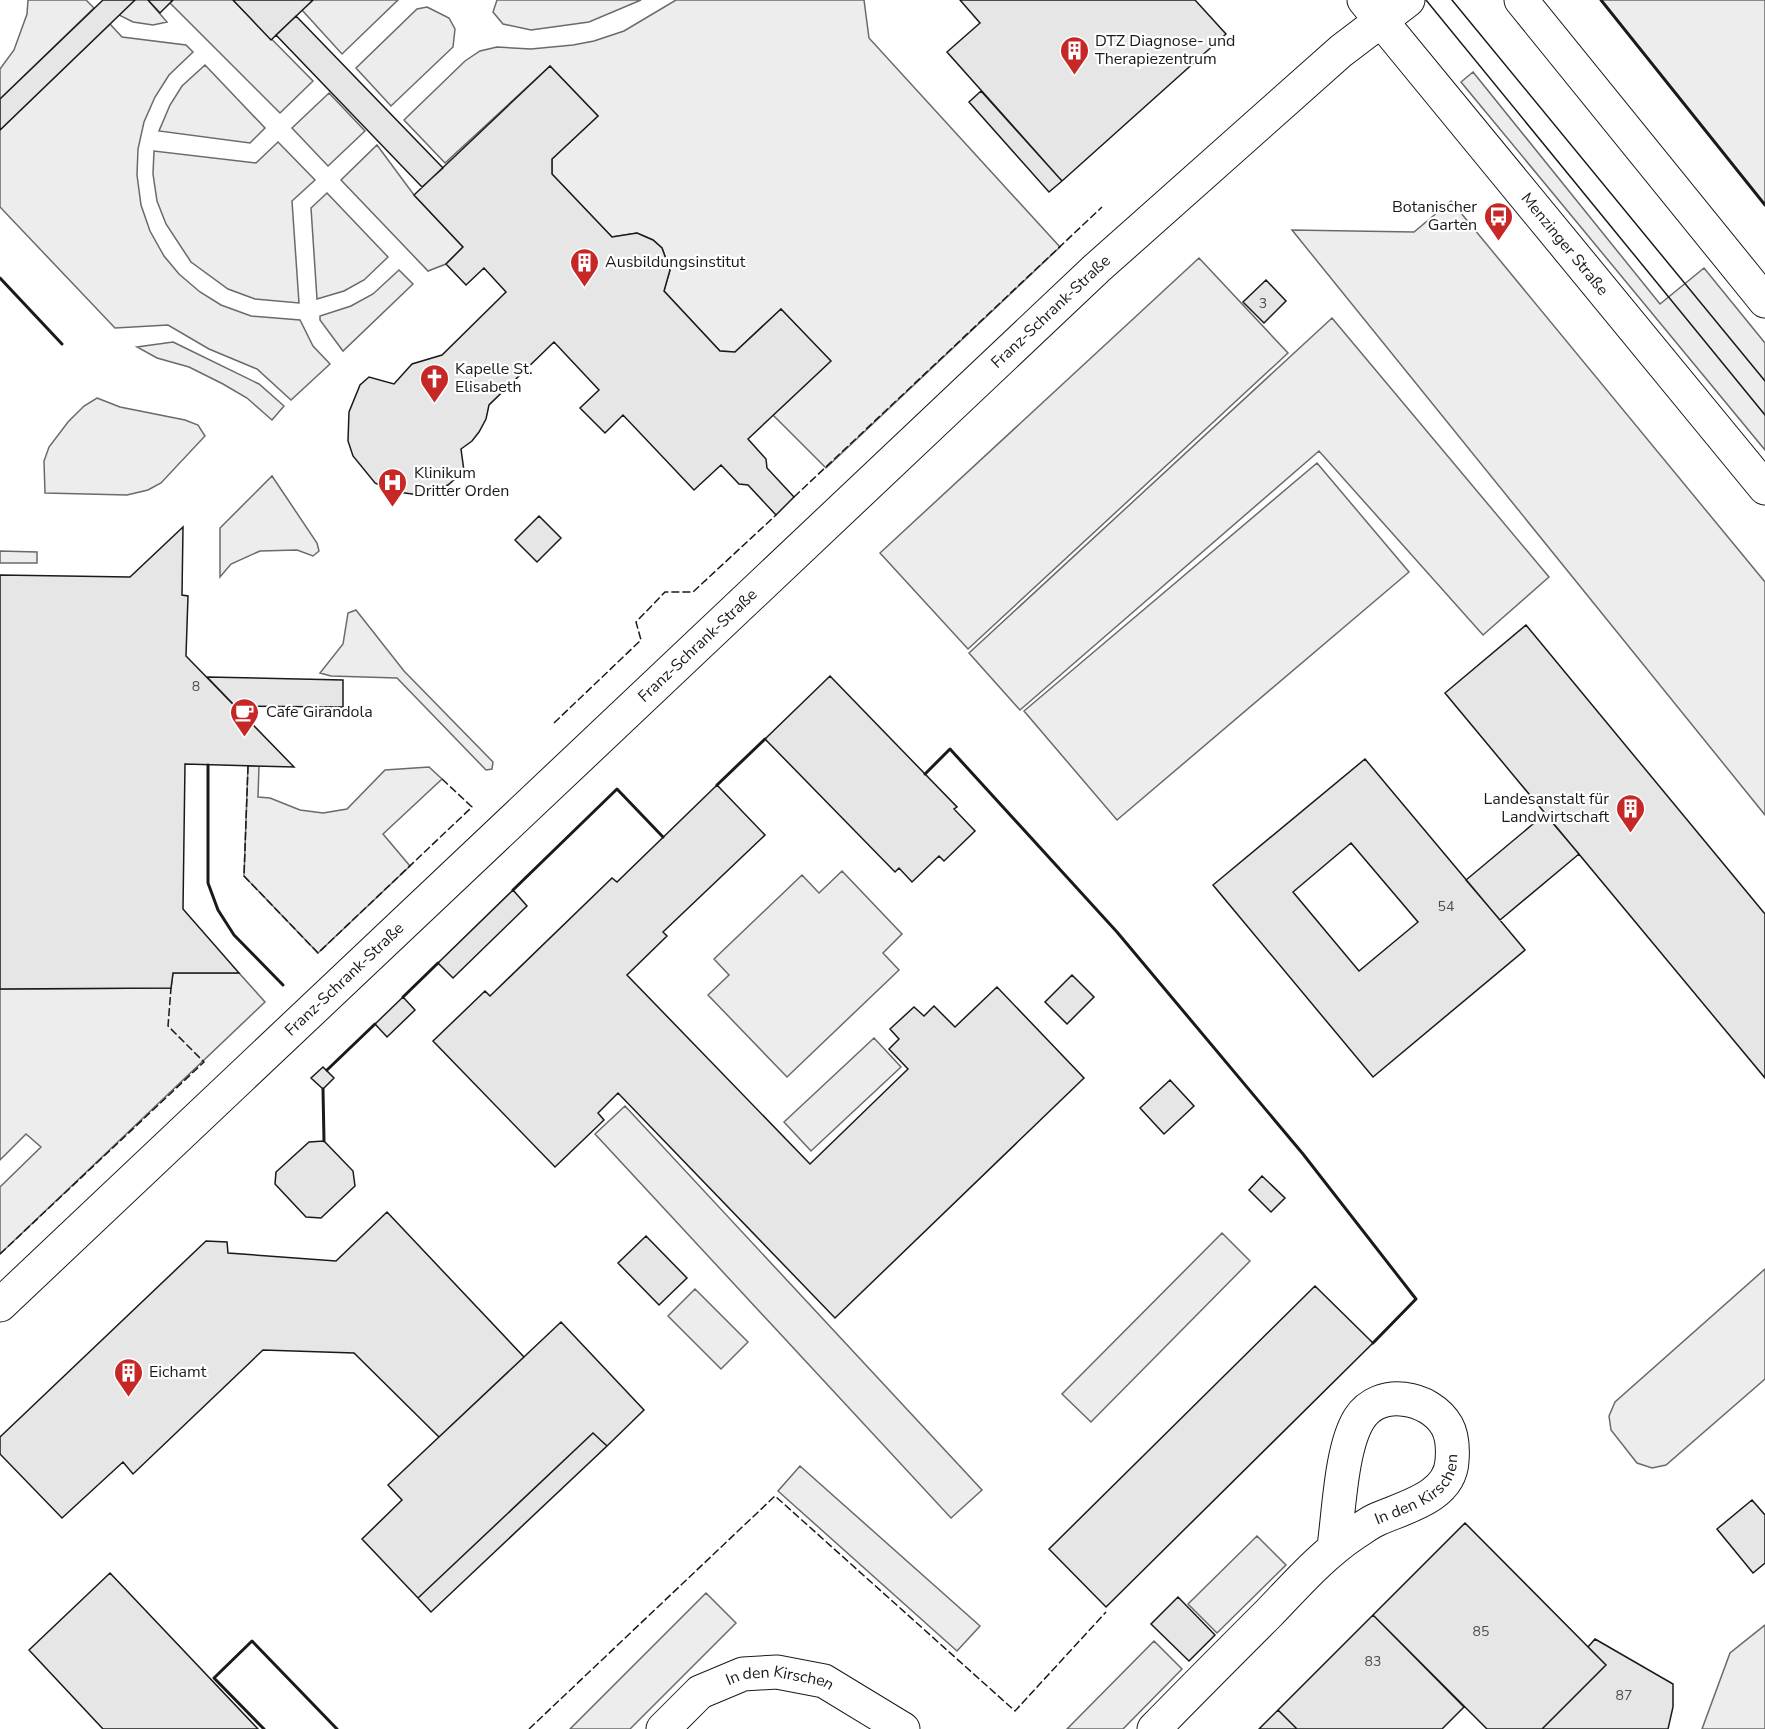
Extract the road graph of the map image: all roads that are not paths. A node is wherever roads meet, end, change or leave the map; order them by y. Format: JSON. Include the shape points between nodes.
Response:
{"nodes":[{"id":1,"x":1408,"y":0,"type":"edge"},
{"id":2,"x":1521,"y":0,"type":"edge"},
{"id":3,"x":1372,"y":11,"type":"edge"},
{"id":4,"x":1765,"y":301,"type":"edge"},
{"id":5,"x":1765,"y":488,"type":"edge"},
{"id":6,"x":0,"y":1305,"type":"edge"},
{"id":7,"x":1334,"y":1547,"type":"junction"},
{"id":8,"x":663,"y":1729,"type":"edge"},
{"id":9,"x":903,"y":1729,"type":"edge"},
{"id":10,"x":1154,"y":1729,"type":"edge"}],
"edges":[{"from":1,"to":3,"type":"street","name":"Franz-Schrank-Straße"},
{"from":2,"to":4,"type":"street"},
{"from":3,"to":5,"type":"street","name":"Menzinger Straße"},
{"from":3,"to":6,"type":"street","name":"Franz-Schrank-Straße","via":[[1325,65],[1098,268]]},
{"from":7,"to":7,"type":"street","name":"In den Kirschen","via":[[1376,1520],[1425,1500],[1443,1485],[1452,1467],[1453,1445],[1447,1426],[1433,1410],[1414,1400],[1393,1399],[1375,1405],[1361,1416],[1349,1436]]},
{"from":7,"to":10,"type":"street","name":"In den Kirschen"},
{"from":8,"to":9,"type":"street","name":"In den Kirschen","via":[[700,1692],[743,1674],[777,1671],[824,1681]]}]}
